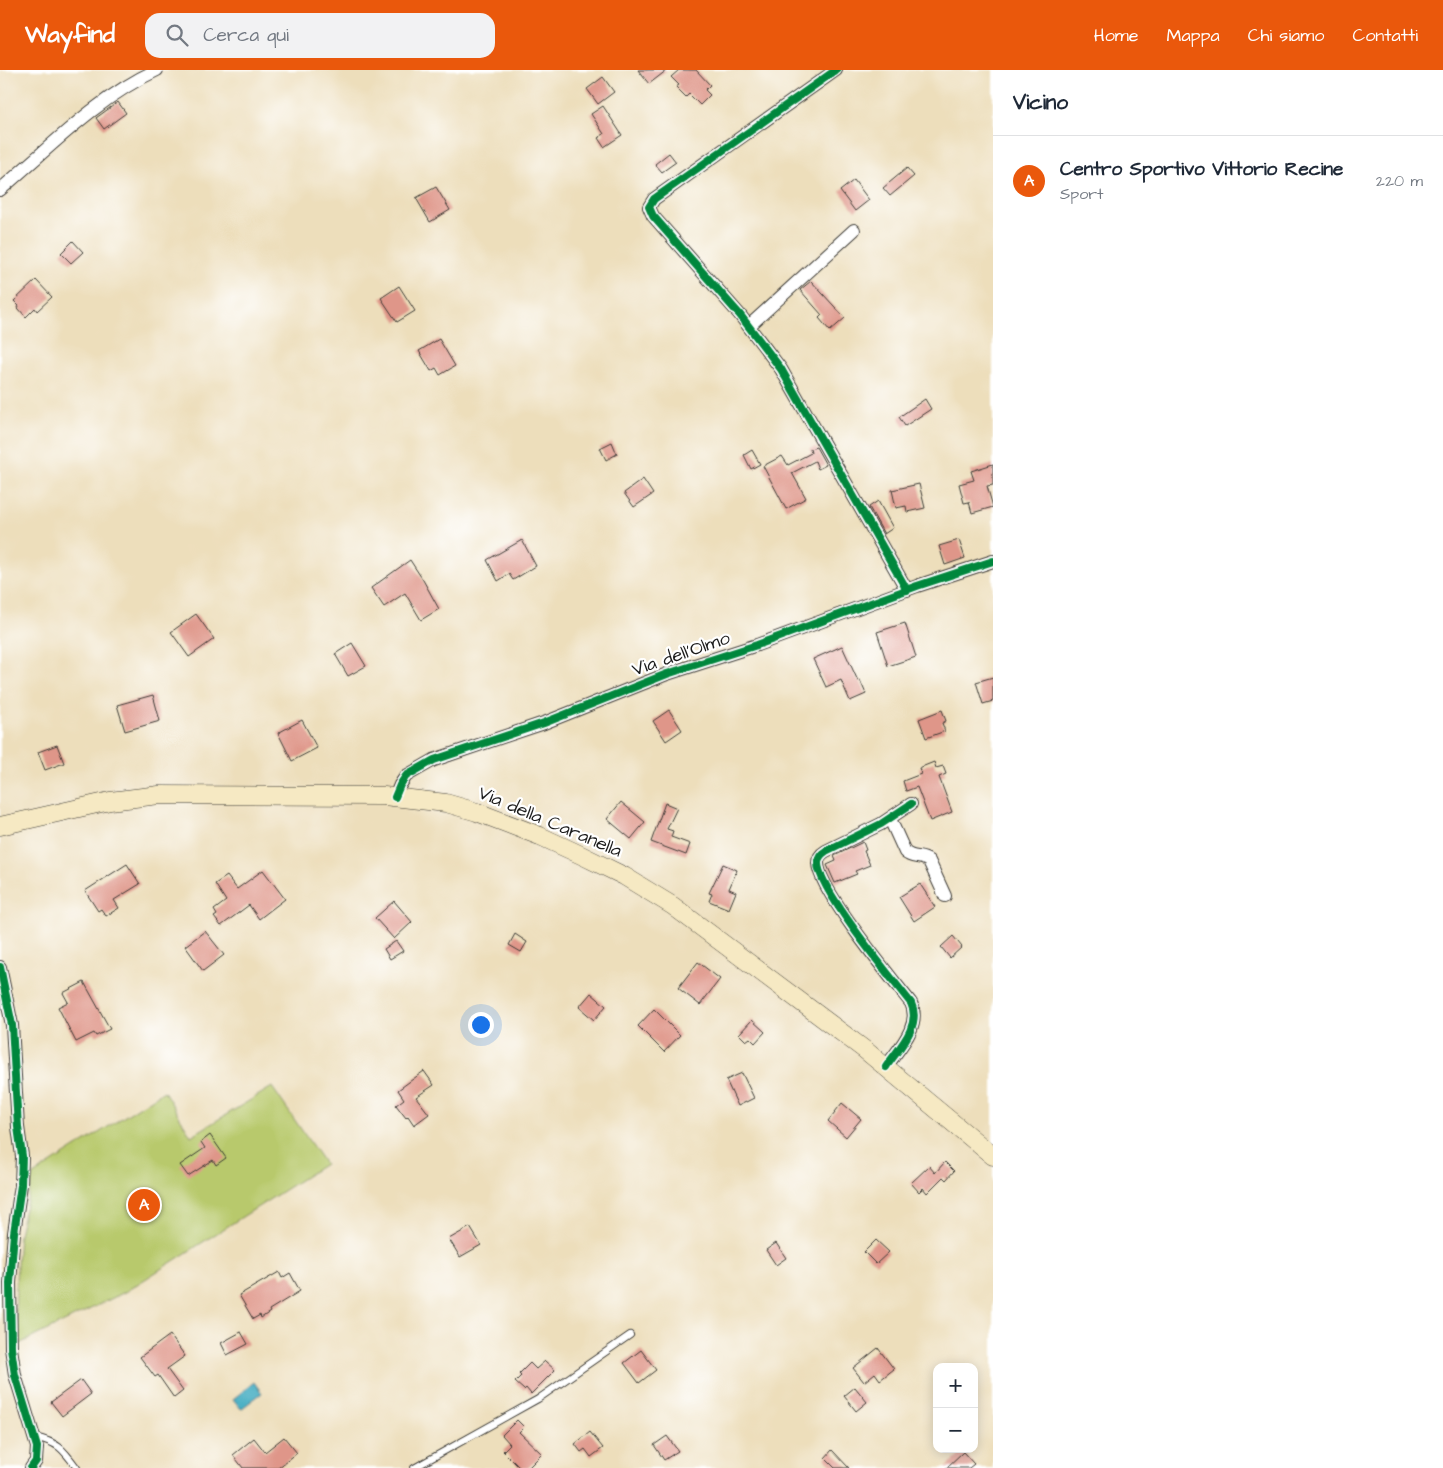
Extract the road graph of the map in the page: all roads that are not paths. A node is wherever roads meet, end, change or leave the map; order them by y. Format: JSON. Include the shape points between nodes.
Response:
{"nodes":[{"id":1,"x":157,"y":70,"type":"edge"},
{"id":2,"x":836,"y":70,"type":"edge"},
{"id":3,"x":0,"y":190,"type":"edge"},
{"id":4,"x":854,"y":230,"type":"dead end"},
{"id":5,"x":749,"y":326,"type":"junction"},
{"id":6,"x":993,"y":561,"type":"edge"},
{"id":7,"x":907,"y":590,"type":"junction"},
{"id":8,"x":395,"y":797,"type":"junction"},
{"id":9,"x":911,"y":804,"type":"dead end"},
{"id":10,"x":890,"y":819,"type":"junction"},
{"id":11,"x":0,"y":826,"type":"edge"},
{"id":12,"x":945,"y":896,"type":"dead end"},
{"id":13,"x":0,"y":967,"type":"edge"},
{"id":14,"x":886,"y":1067,"type":"junction"},
{"id":15,"x":993,"y":1156,"type":"edge"},
{"id":16,"x":630,"y":1335,"type":"dead end"},
{"id":17,"x":34,"y":1438,"type":"junction"},
{"id":18,"x":31,"y":1468,"type":"edge"},
{"id":19,"x":77,"y":1468,"type":"edge"},
{"id":20,"x":414,"y":1468,"type":"edge"}],
"edges":[{"from":1,"to":3,"type":"street","via":[[135,80],[106,100]]},
{"from":2,"to":5,"type":"street","via":[[654,199],[650,205],[653,216]]},
{"from":4,"to":5,"type":"street"},
{"from":5,"to":7,"type":"street","via":[[794,390]]},
{"from":6,"to":7,"type":"street","name":"Via dell'Olmo"},
{"from":7,"to":8,"type":"street","name":"Via dell'Olmo","via":[[662,676],[525,730],[434,760],[406,776]]},
{"from":8,"to":11,"type":"main road","name":"Via della Caranella","via":[[151,795]]},
{"from":8,"to":14,"type":"main road","name":"Via della Caranella","via":[[446,803],[483,814],[553,842],[624,876],[688,916]]},
{"from":9,"to":10,"type":"street"},
{"from":10,"to":12,"type":"street","via":[[904,852],[929,861]]},
{"from":10,"to":14,"type":"street","via":[[826,851],[818,860],[819,871],[833,898],[914,1010],[911,1030]]},
{"from":13,"to":17,"type":"street","via":[[14,1040],[22,1161],[10,1283],[10,1348]]},
{"from":14,"to":15,"type":"main road","name":"Via della Caranella"},
{"from":16,"to":20,"type":"lane","via":[[546,1393]]},
{"from":17,"to":18,"type":"street","via":[[37,1456]]},
{"from":17,"to":19,"type":"lane","via":[[58,1445]]}]}
